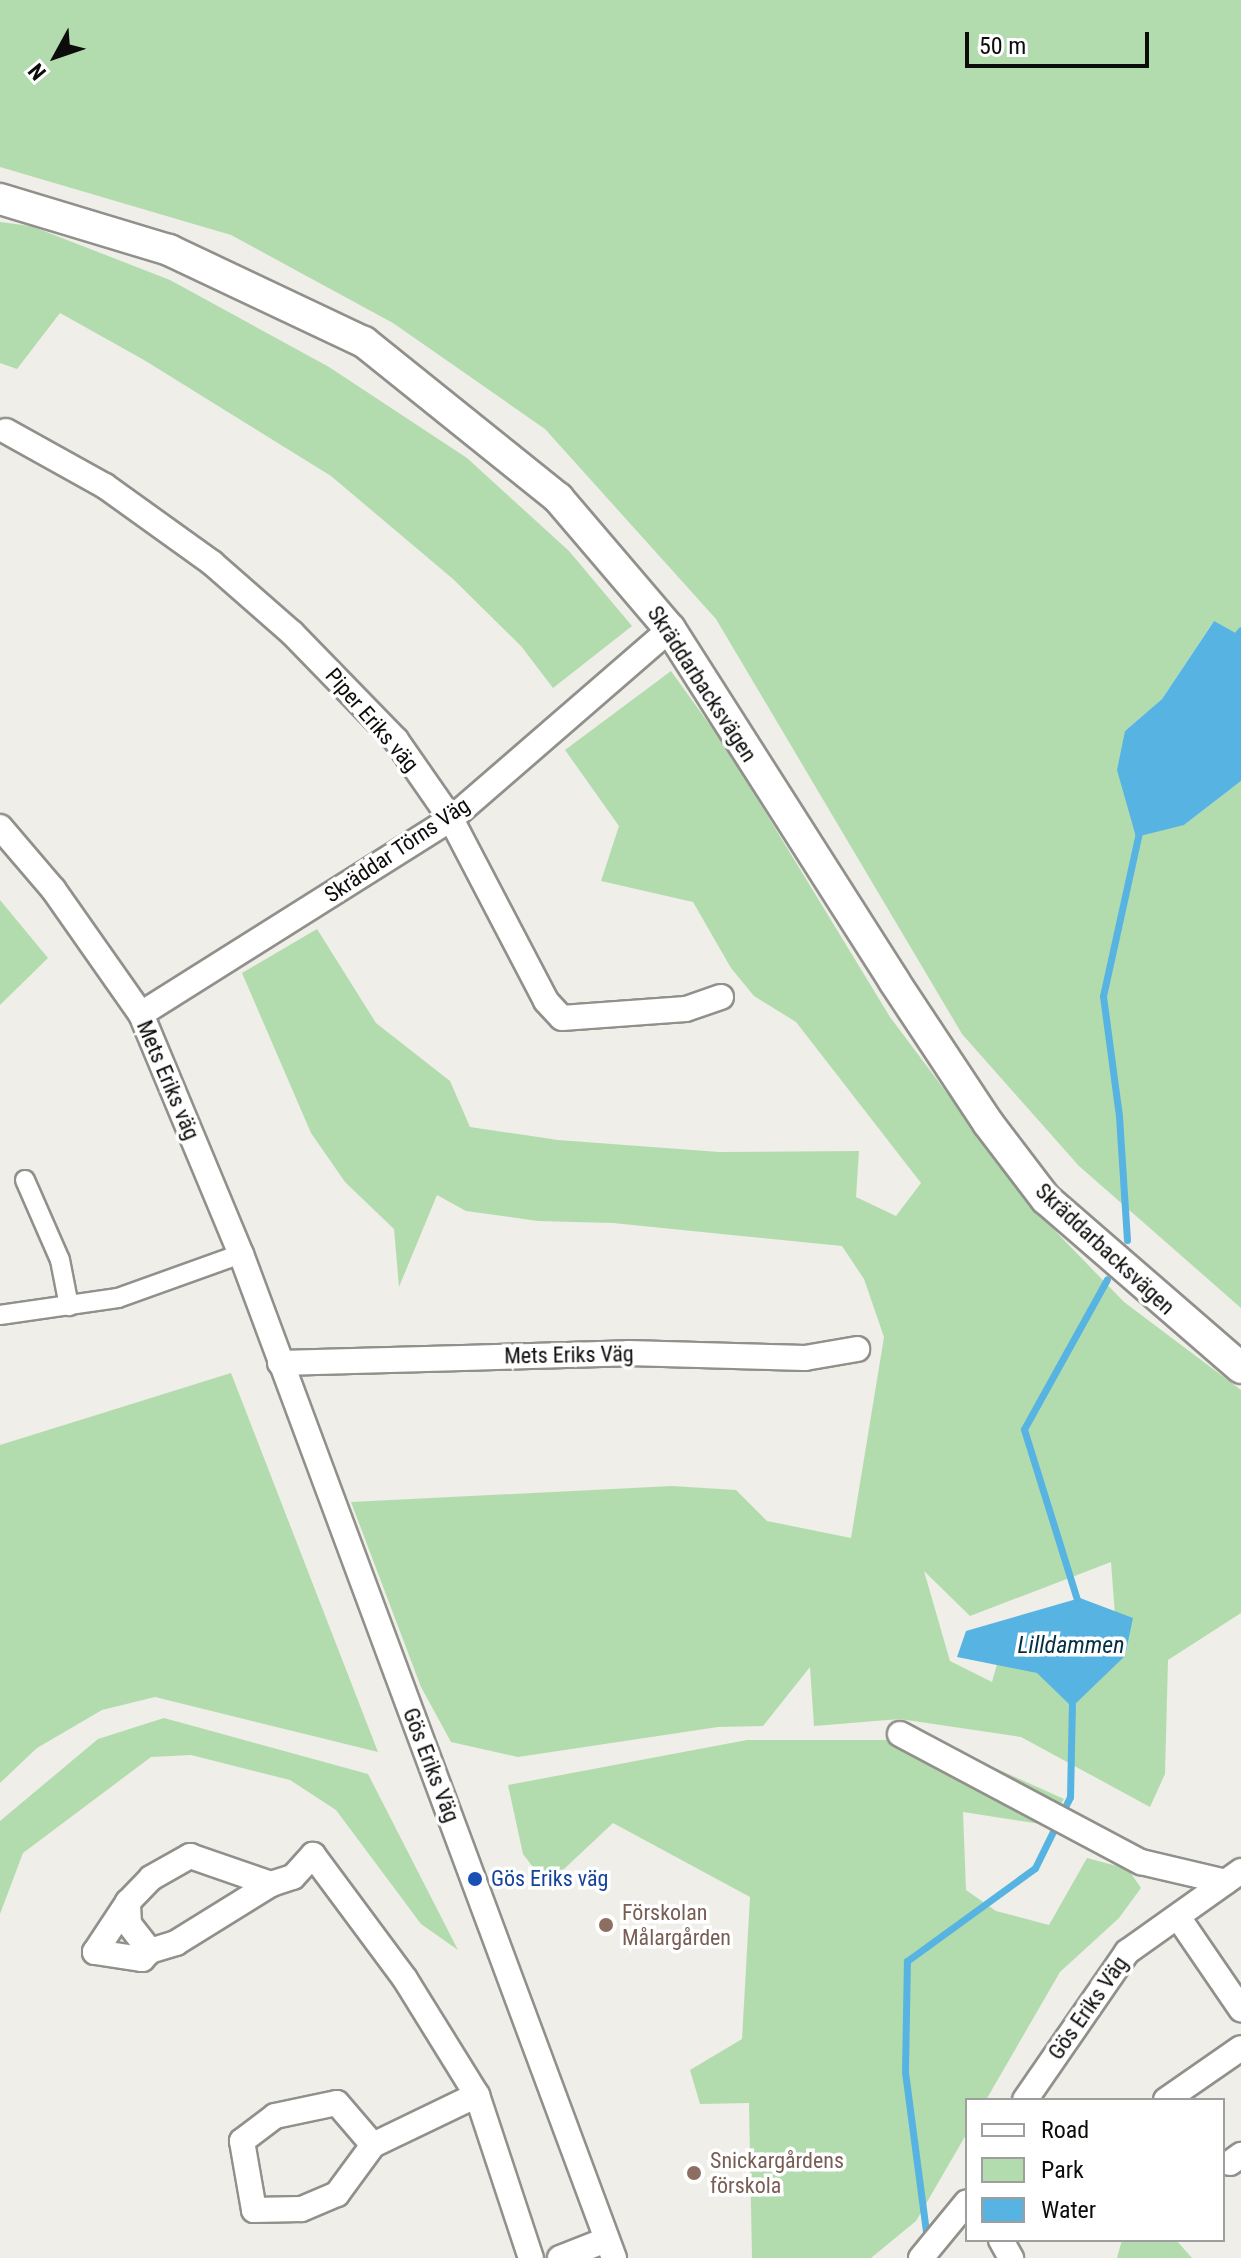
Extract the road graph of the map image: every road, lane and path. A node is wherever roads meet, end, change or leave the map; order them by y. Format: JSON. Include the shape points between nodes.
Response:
{"nodes":[{"id":1,"x":0,"y":199,"type":"edge"},
{"id":2,"x":6,"y":431,"type":"dead end"},
{"id":3,"x":670,"y":629,"type":"junction"},
{"id":4,"x":451,"y":819,"type":"junction"},
{"id":5,"x":0,"y":827,"type":"edge"},
{"id":6,"x":721,"y":997,"type":"dead end"},
{"id":7,"x":141,"y":1014,"type":"junction"},
{"id":8,"x":25,"y":1180,"type":"dead end"},
{"id":9,"x":241,"y":1254,"type":"junction"},
{"id":10,"x":69,"y":1306,"type":"junction"},
{"id":11,"x":0,"y":1315,"type":"edge"},
{"id":12,"x":857,"y":1349,"type":"dead end"},
{"id":13,"x":280,"y":1363,"type":"junction"},
{"id":14,"x":1241,"y":1368,"type":"edge"},
{"id":15,"x":900,"y":1734,"type":"dead end"},
{"id":16,"x":1234,"y":1877,"type":"edge"},
{"id":17,"x":271,"y":1884,"type":"junction"},
{"id":18,"x":128,"y":1902,"type":"junction"},
{"id":19,"x":1178,"y":1917,"type":"junction"},
{"id":20,"x":150,"y":1951,"type":"junction"},
{"id":21,"x":1241,"y":2009,"type":"edge"},
{"id":22,"x":1241,"y":2048,"type":"edge"},
{"id":23,"x":477,"y":2095,"type":"junction"},
{"id":24,"x":1026,"y":2098,"type":"edge"},
{"id":25,"x":1169,"y":2098,"type":"edge"},
{"id":26,"x":373,"y":2145,"type":"junction"},
{"id":27,"x":965,"y":2204,"type":"edge"},
{"id":28,"x":610,"y":2249,"type":"edge"},
{"id":29,"x":531,"y":2258,"type":"edge"},
{"id":30,"x":560,"y":2258,"type":"edge"},
{"id":31,"x":921,"y":2258,"type":"edge"}],
"edges":[{"from":1,"to":3,"type":"street","name":"Skräddarbacksvägen","via":[[169,250],[364,342],[558,498]]},
{"from":2,"to":4,"type":"street","name":"Piper Eriks väg","via":[[105,486],[212,563],[281,623],[396,740]]},
{"from":3,"to":4,"type":"street","name":"Skräddar Törns Väg"},
{"from":3,"to":14,"type":"street","name":"Skräddarbacksvägen","via":[[988,1123],[1046,1199]]},
{"from":4,"to":6,"type":"street","name":"Piper Eriks väg","via":[[546,1001],[562,1018],[686,1009]]},
{"from":4,"to":7,"type":"street","name":"Skräddar Törns Väg"},
{"from":5,"to":7,"type":"street","name":"Mets Eriks väg","via":[[53,889]]},
{"from":7,"to":9,"type":"street","name":"Mets Eriks väg"},
{"from":8,"to":10,"type":"street","via":[[60,1260]]},
{"from":9,"to":10,"type":"street","via":[[118,1298]]},
{"from":9,"to":13,"type":"street","name":"Mets Eriks väg"},
{"from":10,"to":11,"type":"street"},
{"from":12,"to":13,"type":"street","name":"Mets Eriks Väg","via":[[805,1358],[628,1353]]},
{"from":13,"to":28,"type":"street","name":"Gös Eriks Väg"},
{"from":15,"to":16,"type":"street","via":[[1141,1862]]},
{"from":16,"to":19,"type":"street","name":"Gös Eriks Väg"},
{"from":17,"to":18,"type":"street","via":[[190,1856],[151,1878]]},
{"from":17,"to":20,"type":"street","via":[[176,1943]]},
{"from":17,"to":23,"type":"street","via":[[293,1877],[313,1855],[405,1979]]},
{"from":18,"to":20,"type":"street","via":[[129,1924]]},
{"from":18,"to":20,"type":"street","via":[[95,1952],[142,1959]]},
{"from":19,"to":21,"type":"street"},
{"from":19,"to":24,"type":"street","name":"Gös Eriks Väg","via":[[1127,1952]]},
{"from":22,"to":25,"type":"street"},
{"from":23,"to":26,"type":"street"},
{"from":23,"to":29,"type":"street"},
{"from":26,"to":26,"type":"street","via":[[337,2103],[275,2116],[242,2141],[254,2210],[301,2209],[337,2194]]},
{"from":27,"to":31,"type":"street"},
{"from":28,"to":30,"type":"street"}]}
